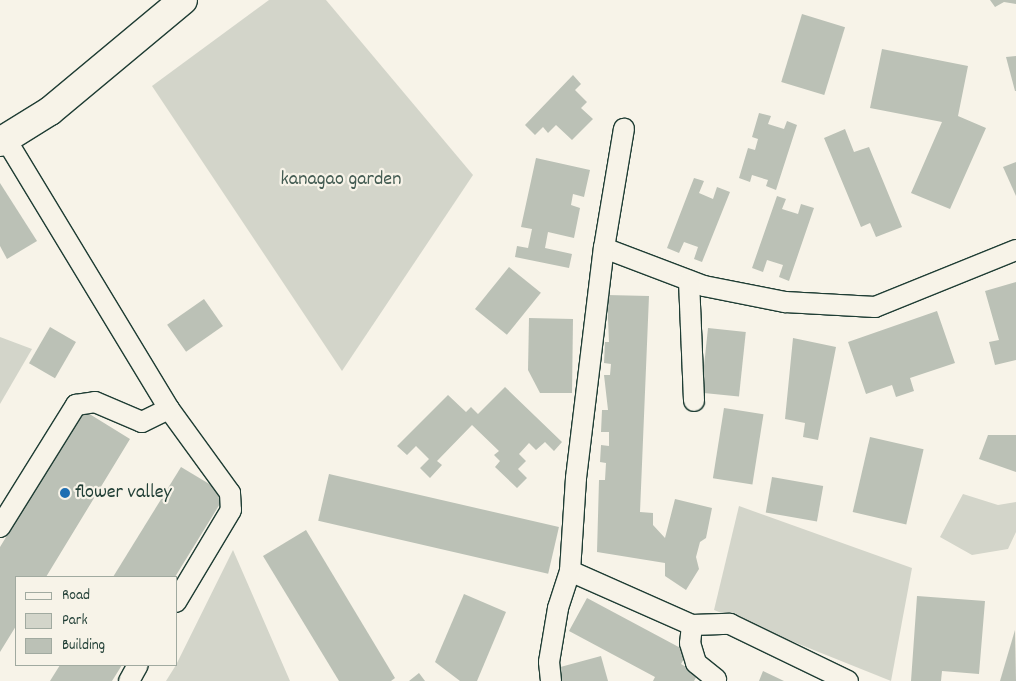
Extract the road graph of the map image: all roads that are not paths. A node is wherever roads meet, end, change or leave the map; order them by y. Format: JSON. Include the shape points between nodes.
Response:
{"nodes":[{"id":1,"x":182,"y":0,"type":"edge"},
{"id":2,"x":624,"y":129,"type":"dead end"},
{"id":3,"x":3,"y":140,"type":"edge"},
{"id":4,"x":604,"y":248,"type":"junction"},
{"id":5,"x":1016,"y":250,"type":"edge"},
{"id":6,"x":689,"y":281,"type":"junction"},
{"id":7,"x":694,"y":401,"type":"dead end"},
{"id":8,"x":169,"y":409,"type":"junction"},
{"id":9,"x":0,"y":527,"type":"edge"},
{"id":10,"x":570,"y":571,"type":"junction"},
{"id":11,"x":178,"y":598,"type":"edge"},
{"id":12,"x":692,"y":625,"type":"junction"},
{"id":13,"x":137,"y":666,"type":"edge"},
{"id":14,"x":716,"y":679,"type":"dead end"},
{"id":15,"x":129,"y":681,"type":"edge"},
{"id":16,"x":551,"y":681,"type":"edge"},
{"id":17,"x":848,"y":681,"type":"edge"}],
"edges":[{"from":1,"to":3,"type":"street","via":[[50,110]]},
{"from":2,"to":4,"type":"street"},
{"from":3,"to":8,"type":"street"},
{"from":4,"to":6,"type":"street"},
{"from":4,"to":10,"type":"street","via":[[576,478]]},
{"from":5,"to":6,"type":"street","via":[[875,307],[785,302]]},
{"from":6,"to":7,"type":"street"},
{"from":8,"to":9,"type":"street","via":[[142,422],[95,402],[76,405]]},
{"from":8,"to":11,"type":"street","via":[[226,485],[232,501]]},
{"from":10,"to":12,"type":"street"},
{"from":10,"to":16,"type":"street","via":[[558,608],[549,662]]},
{"from":12,"to":14,"type":"street","via":[[690,643],[696,663]]},
{"from":12,"to":17,"type":"street","via":[[730,624]]},
{"from":13,"to":15,"type":"street"}]}
